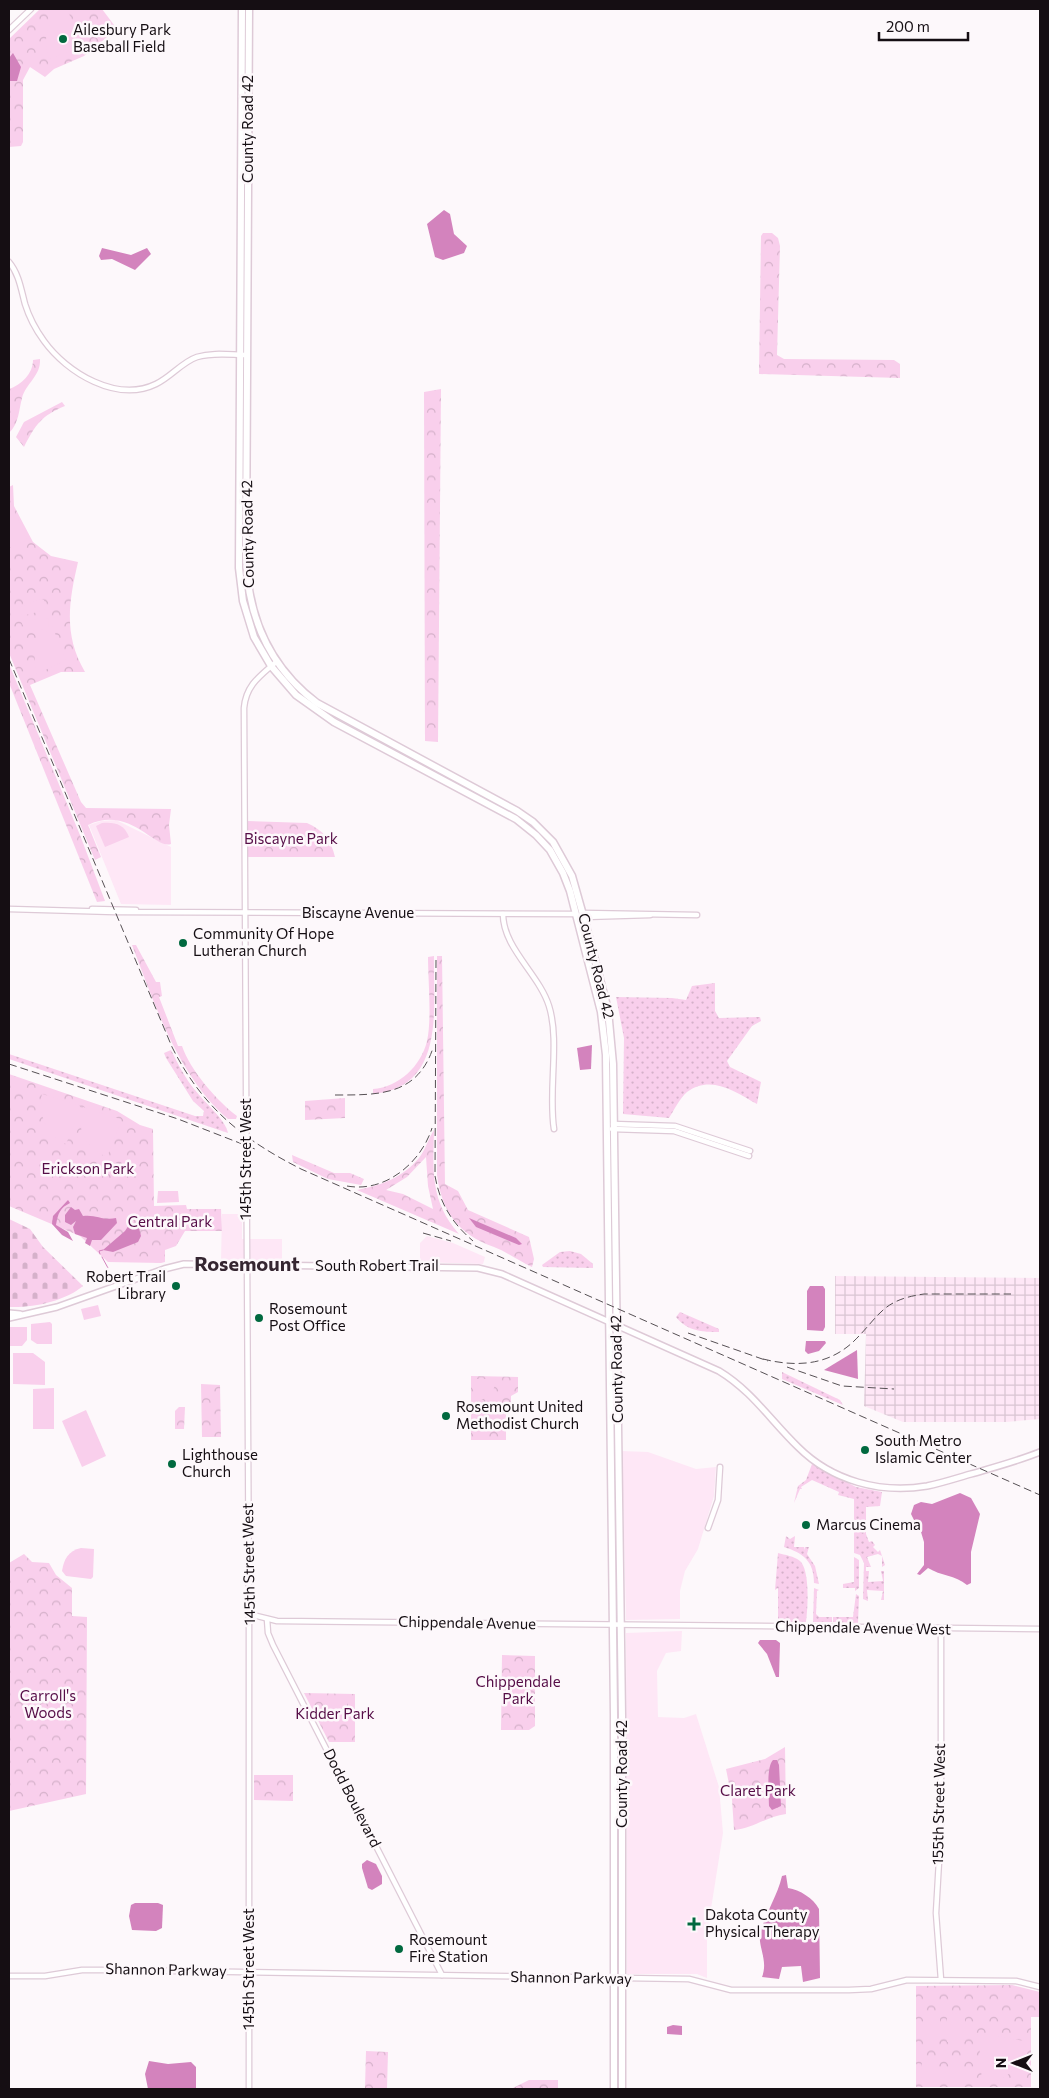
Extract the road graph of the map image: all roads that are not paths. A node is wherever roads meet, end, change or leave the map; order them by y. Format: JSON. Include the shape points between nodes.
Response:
{"nodes":[{"id":1,"x":31,"y":9,"type":"edge"},
{"id":2,"x":245,"y":10,"type":"edge"},
{"id":3,"x":9,"y":30,"type":"edge"},
{"id":4,"x":244,"y":149,"type":"junction"},
{"id":5,"x":9,"y":262,"type":"edge"},
{"id":6,"x":243,"y":355,"type":"junction"},
{"id":7,"x":273,"y":664,"type":"junction"},
{"id":8,"x":9,"y":909,"type":"edge"},
{"id":9,"x":244,"y":911,"type":"junction"},
{"id":10,"x":503,"y":914,"type":"junction"},
{"id":11,"x":697,"y":914,"type":"dead end"},
{"id":12,"x":581,"y":915,"type":"junction"},
{"id":13,"x":610,"y":1126,"type":"junction"},
{"id":14,"x":554,"y":1129,"type":"dead end"},
{"id":15,"x":749,"y":1153,"type":"dead end"},
{"id":16,"x":247,"y":1264,"type":"junction"},
{"id":17,"x":9,"y":1313,"type":"edge"},
{"id":18,"x":23,"y":1314,"type":"junction"},
{"id":19,"x":9,"y":1318,"type":"edge"},
{"id":20,"x":608,"y":1321,"type":"junction"},
{"id":21,"x":616,"y":1324,"type":"junction"},
{"id":22,"x":1040,"y":1452,"type":"edge"},
{"id":23,"x":720,"y":1467,"type":"dead end"},
{"id":24,"x":611,"y":1473,"type":"junction"},
{"id":25,"x":708,"y":1528,"type":"dead end"},
{"id":26,"x":620,"y":1537,"type":"junction"},
{"id":27,"x":249,"y":1614,"type":"junction"},
{"id":28,"x":267,"y":1620,"type":"junction"},
{"id":29,"x":613,"y":1625,"type":"junction"},
{"id":30,"x":621,"y":1625,"type":"junction"},
{"id":31,"x":685,"y":1626,"type":"joint"},
{"id":32,"x":941,"y":1628,"type":"junction"},
{"id":33,"x":1040,"y":1629,"type":"edge"},
{"id":34,"x":614,"y":1748,"type":"junction"},
{"id":35,"x":622,"y":1802,"type":"junction"},
{"id":36,"x":249,"y":1971,"type":"junction"},
{"id":37,"x":442,"y":1975,"type":"junction"},
{"id":38,"x":9,"y":1976,"type":"edge"},
{"id":39,"x":614,"y":1979,"type":"junction"},
{"id":40,"x":622,"y":1979,"type":"junction"},
{"id":41,"x":941,"y":1980,"type":"junction"},
{"id":42,"x":1040,"y":1987,"type":"edge"},
{"id":43,"x":249,"y":2089,"type":"edge"},
{"id":44,"x":614,"y":2089,"type":"edge"},
{"id":45,"x":622,"y":2089,"type":"edge"}],
"edges":[{"from":1,"to":3,"type":"street"},
{"from":2,"to":4,"type":"highway","name":"County Road 42"},
{"from":2,"to":4,"type":"highway","name":"County Road 42","via":[[248,73]]},
{"from":4,"to":6,"type":"highway","name":"County Road 42"},
{"from":5,"to":6,"type":"street","via":[[29,315],[45,343],[72,369],[100,384],[139,390],[162,380],[195,358]]},
{"from":6,"to":7,"type":"highway","name":"County Road 42","via":[[240,586],[250,628]]},
{"from":7,"to":9,"type":"street","name":"145th Street West","via":[[253,682],[244,708]]},
{"from":7,"to":12,"type":"highway","name":"County Road 42","via":[[291,691],[322,716],[527,826],[557,861]]},
{"from":8,"to":9,"type":"street","name":"Biscayne Avenue"},
{"from":9,"to":10,"type":"street","name":"Biscayne Avenue"},
{"from":9,"to":16,"type":"street","name":"145th Street West"},
{"from":10,"to":12,"type":"street","name":"Biscayne Avenue"},
{"from":10,"to":14,"type":"street","via":[[509,938],[536,978],[550,1008]]},
{"from":11,"to":12,"type":"street","name":"Biscayne Avenue"},
{"from":12,"to":13,"type":"highway","name":"County Road 42","via":[[604,1030]]},
{"from":13,"to":15,"type":"street","via":[[674,1130]]},
{"from":13,"to":20,"type":"highway","name":"County Road 42"},
{"from":13,"to":21,"type":"highway","name":"County Road 42"},
{"from":16,"to":18,"type":"main road","name":"South Robert Trail","via":[[171,1267],[57,1307]]},
{"from":16,"to":20,"type":"main road","name":"South Robert Trail","via":[[478,1268],[502,1274]]},
{"from":16,"to":27,"type":"street","name":"145th Street West"},
{"from":17,"to":18,"type":"main road"},
{"from":18,"to":19,"type":"main road"},
{"from":20,"to":21,"type":"main road","name":"South Robert Trail"},
{"from":20,"to":24,"type":"highway","name":"County Road 42"},
{"from":21,"to":22,"type":"main road","via":[[726,1376],[750,1394],[809,1457],[827,1469],[866,1485],[895,1488],[929,1485]]},
{"from":21,"to":26,"type":"highway","name":"County Road 42"},
{"from":23,"to":25,"type":"street","via":[[718,1500]]},
{"from":24,"to":26,"type":"highway","via":[[613,1528]]},
{"from":24,"to":29,"type":"highway","name":"County Road 42"},
{"from":26,"to":30,"type":"highway","name":"County Road 42"},
{"from":27,"to":28,"type":"street","name":"Chippendale Avenue"},
{"from":27,"to":36,"type":"street","name":"145th Street West"},
{"from":28,"to":29,"type":"street","name":"Chippendale Avenue"},
{"from":28,"to":37,"type":"street","name":"Dodd Boulevard","via":[[273,1645]]},
{"from":29,"to":30,"type":"street","name":"Chippendale Avenue"},
{"from":29,"to":34,"type":"highway","name":"County Road 42"},
{"from":30,"to":31,"type":"street","name":"Chippendale Avenue"},
{"from":30,"to":35,"type":"highway","name":"County Road 42"},
{"from":31,"to":32,"type":"street","name":"Chippendale Avenue West"},
{"from":32,"to":33,"type":"street","name":"Chippendale Avenue West"},
{"from":32,"to":41,"type":"street","name":"155th Street West","via":[[940,1851],[936,1913]]},
{"from":34,"to":35,"type":"highway","via":[[617,1754],[617,1798]]},
{"from":34,"to":39,"type":"highway","name":"County Road 42"},
{"from":35,"to":40,"type":"highway","name":"County Road 42"},
{"from":36,"to":37,"type":"street","name":"Shannon Parkway"},
{"from":36,"to":38,"type":"street","name":"Shannon Parkway","via":[[82,1970],[45,1976]]},
{"from":36,"to":43,"type":"street","name":"145th Street West"},
{"from":37,"to":39,"type":"street","name":"Shannon Parkway"},
{"from":39,"to":40,"type":"street","name":"Shannon Parkway"},
{"from":39,"to":44,"type":"highway","name":"County Road 42"},
{"from":40,"to":41,"type":"street","name":"Shannon Parkway","via":[[689,1979],[731,1990],[871,1989],[907,1980]]},
{"from":40,"to":45,"type":"highway","name":"County Road 42"},
{"from":41,"to":42,"type":"street","name":"Shannon Parkway","via":[[1016,1981]]}]}
